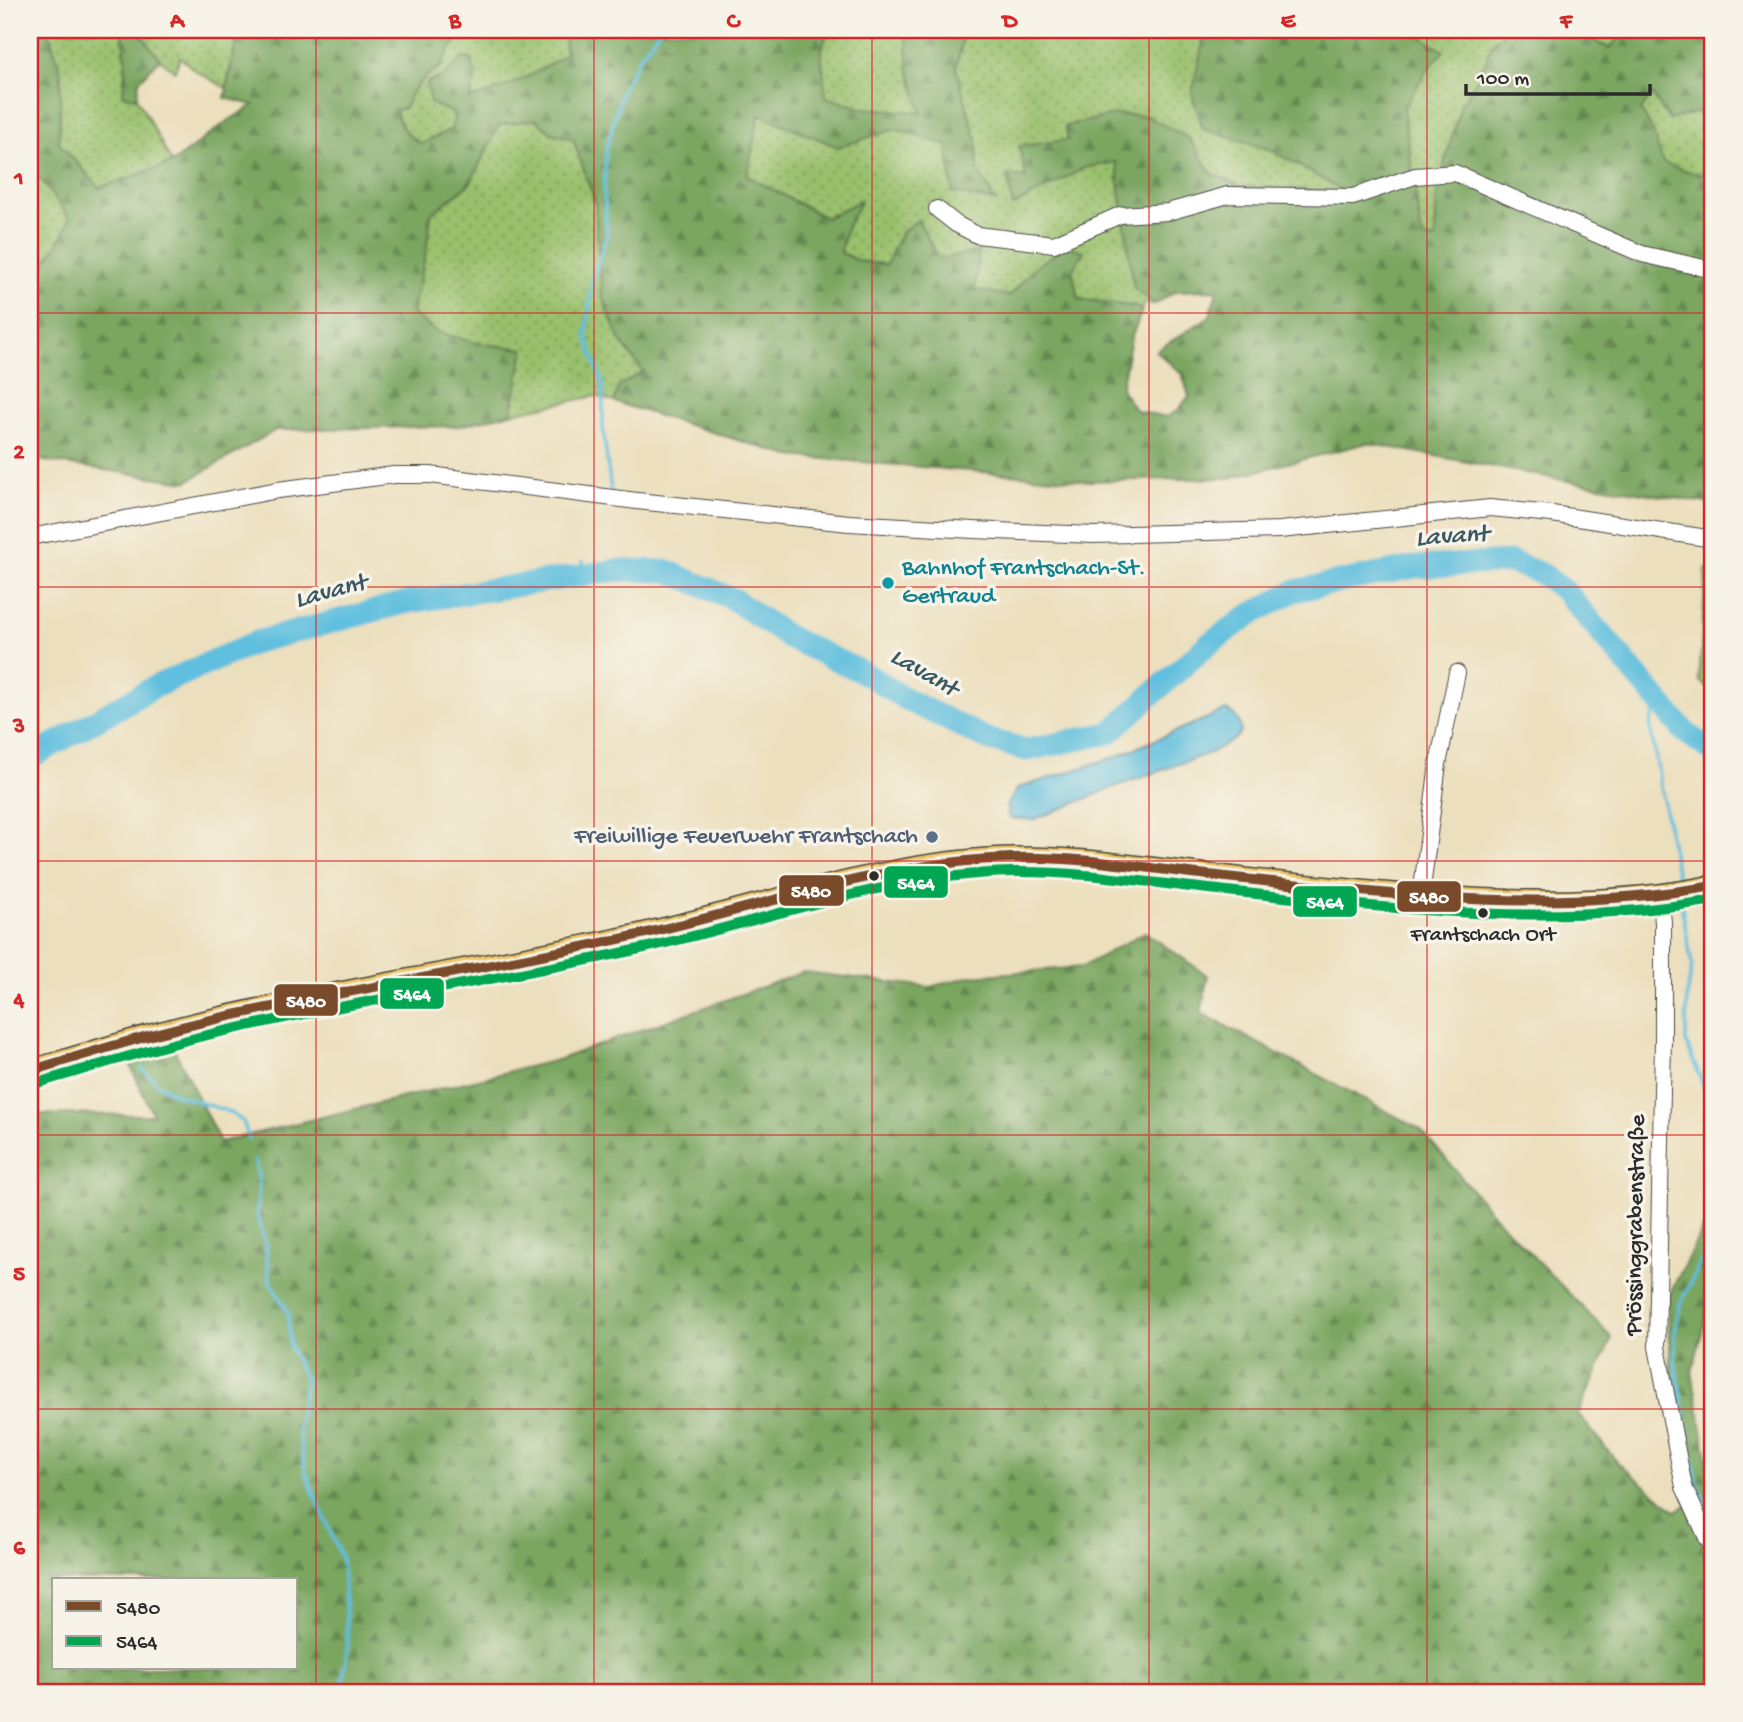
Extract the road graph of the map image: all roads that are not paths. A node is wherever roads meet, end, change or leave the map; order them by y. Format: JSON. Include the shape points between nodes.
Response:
{"nodes":[{"id":1,"x":937,"y":209,"type":"dead end"},
{"id":2,"x":1713,"y":270,"type":"edge"},
{"id":3,"x":30,"y":537,"type":"edge"},
{"id":4,"x":1713,"y":540,"type":"edge"},
{"id":5,"x":1457,"y":673,"type":"dead end"},
{"id":6,"x":1713,"y":886,"type":"edge"},
{"id":7,"x":1674,"y":893,"type":"junction"},
{"id":8,"x":1421,"y":896,"type":"junction"},
{"id":9,"x":30,"y":1071,"type":"edge"},
{"id":10,"x":1713,"y":1547,"type":"edge"}],
"edges":[{"from":1,"to":2,"type":"street","via":[[977,235],[1054,244],[1120,215],[1168,212],[1228,195],[1353,197],[1415,176],[1455,173],[1642,254]]},
{"from":3,"to":4,"type":"street","via":[[278,490],[394,475],[430,475],[650,503],[974,530],[1094,535],[1280,530],[1490,508]]},
{"from":5,"to":8,"type":"street","via":[[1438,764]]},
{"from":6,"to":7,"type":"main road"},
{"from":7,"to":8,"type":"main road","via":[[1562,902]]},
{"from":7,"to":10,"type":"street","name":"Prössinggrabenstraße","via":[[1663,922],[1657,1348],[1684,1487]]},
{"from":8,"to":9,"type":"main road","via":[[1071,860],[943,863],[870,876],[551,954],[217,1018]]}]}
